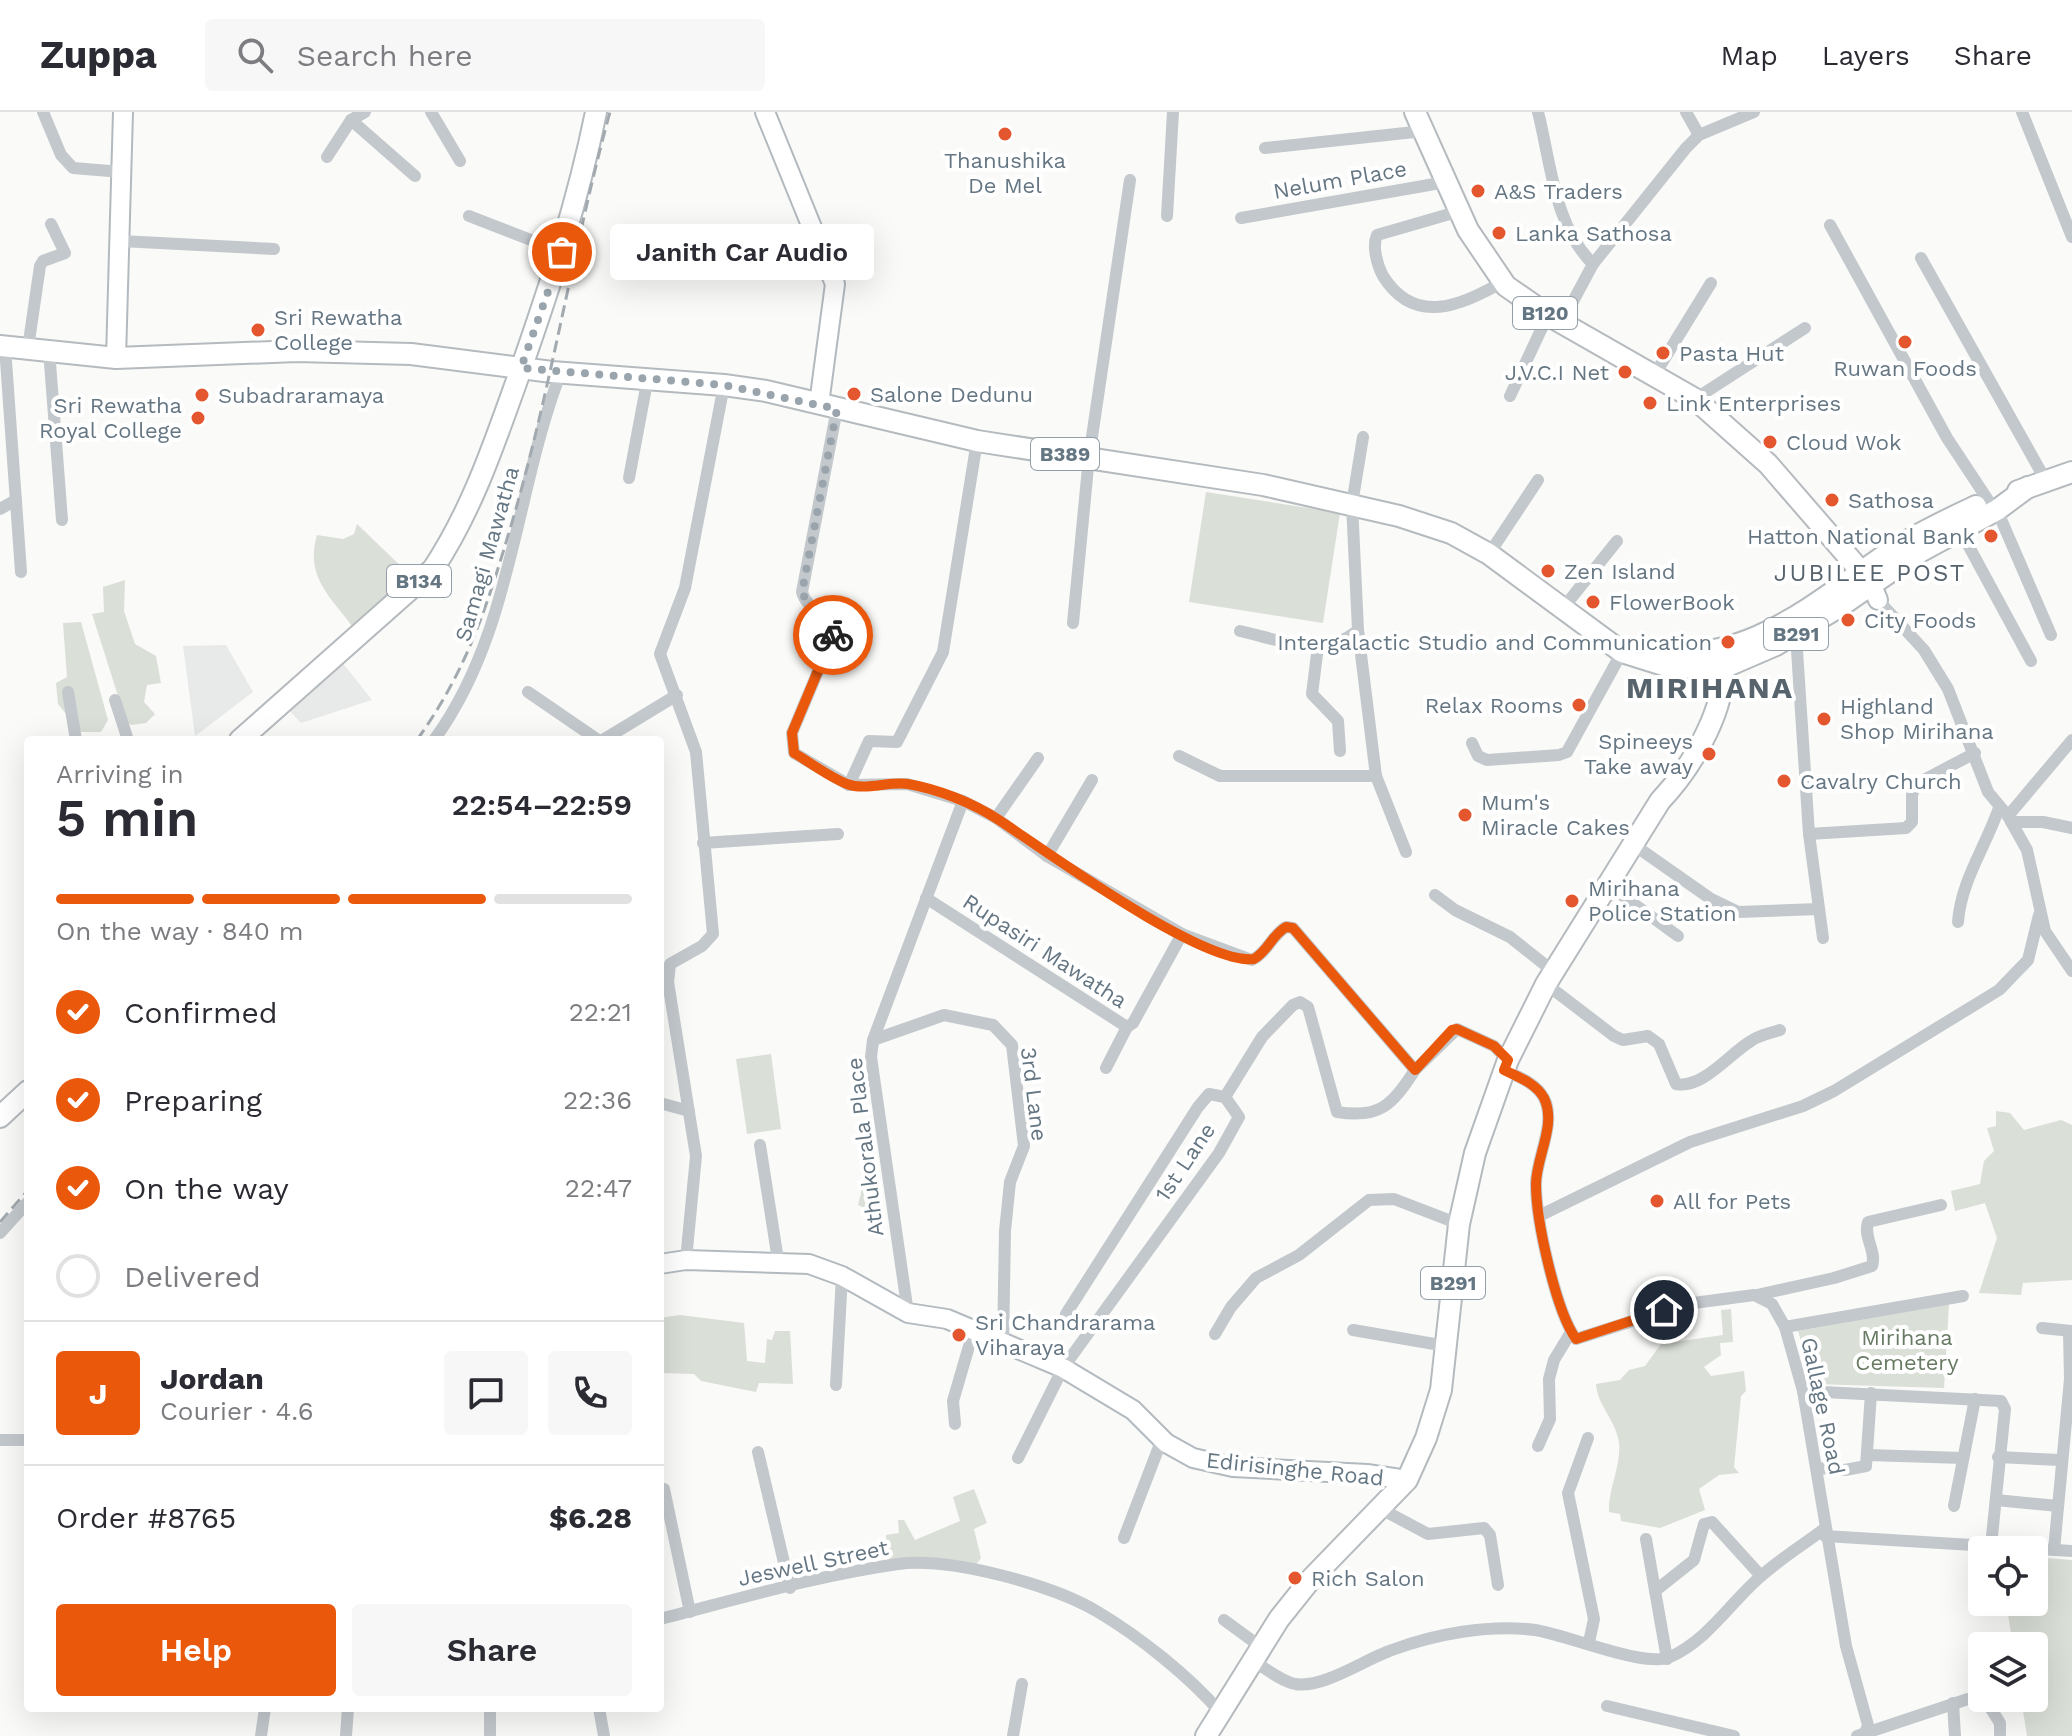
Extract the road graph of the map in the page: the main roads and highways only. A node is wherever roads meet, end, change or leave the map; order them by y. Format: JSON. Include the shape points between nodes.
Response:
{"nodes":[{"id":1,"x":123,"y":112,"type":"edge"},
{"id":2,"x":596,"y":112,"type":"edge"},
{"id":3,"x":765,"y":112,"type":"edge"},
{"id":4,"x":1415,"y":112,"type":"edge"},
{"id":5,"x":3,"y":346,"type":"edge"},
{"id":6,"x":116,"y":358,"type":"junction"},
{"id":7,"x":521,"y":368,"type":"junction"},
{"id":8,"x":828,"y":407,"type":"junction"},
{"id":9,"x":1747,"y":448,"type":"junction"},
{"id":10,"x":2072,"y":472,"type":"edge"},
{"id":11,"x":1992,"y":505,"type":"junction"},
{"id":12,"x":1828,"y":532,"type":"junction"},
{"id":13,"x":1897,"y":547,"type":"junction"},
{"id":14,"x":1865,"y":585,"type":"junction"},
{"id":15,"x":1583,"y":621,"type":"junction"},
{"id":16,"x":1772,"y":646,"type":"junction"},
{"id":17,"x":1716,"y":660,"type":"junction"},
{"id":18,"x":1713,"y":716,"type":"junction"},
{"id":19,"x":245,"y":736,"type":"edge"},
{"id":20,"x":1660,"y":801,"type":"junction"},
{"id":21,"x":24,"y":1095,"type":"edge"},
{"id":22,"x":0,"y":1117,"type":"edge"},
{"id":23,"x":664,"y":1263,"type":"edge"},
{"id":24,"x":1407,"y":1480,"type":"junction"},
{"id":25,"x":1206,"y":1736,"type":"edge"}],
"edges":[{"from":1,"to":6,"type":"main road"},
{"from":2,"to":7,"type":"main road","via":[[580,193]]},
{"from":3,"to":8,"type":"main road","via":[[835,284]]},
{"from":4,"to":9,"type":"main road","number":"B120","via":[[1460,211],[1503,282],[1555,319],[1695,399]]},
{"from":5,"to":6,"type":"main road","number":"B389"},
{"from":6,"to":7,"type":"main road","number":"B389","via":[[297,351],[411,354]]},
{"from":7,"to":8,"type":"main road","number":"B389","via":[[724,385]]},
{"from":7,"to":19,"type":"main road","number":"B134","via":[[485,471],[433,569]]},
{"from":8,"to":15,"type":"main road","number":"B389","via":[[977,441],[1352,504],[1451,533]]},
{"from":9,"to":12,"type":"main road","number":"B120","via":[[1768,464]]},
{"from":9,"to":14,"type":"main road","number":"B120"},
{"from":10,"to":11,"type":"main road"},
{"from":11,"to":13,"type":"main road"},
{"from":11,"to":14,"type":"main road","via":[[1960,530]]},
{"from":12,"to":13,"type":"main road","via":[[1860,550]]},
{"from":12,"to":14,"type":"main road","number":"B120"},
{"from":13,"to":14,"type":"main road"},
{"from":14,"to":16,"type":"main road","number":"B291"},
{"from":14,"to":17,"type":"main road","number":"B291"},
{"from":15,"to":17,"type":"main road","number":"B389","via":[[1635,646]]},
{"from":15,"to":17,"type":"main road","number":"B389","via":[[1622,652],[1673,668]]},
{"from":16,"to":17,"type":"main road","number":"B291"},
{"from":16,"to":18,"type":"main road","via":[[1730,687]]},
{"from":17,"to":18,"type":"main road","number":"B291"},
{"from":17,"to":20,"type":"main road","number":"B291","via":[[1704,703],[1667,775]]},
{"from":18,"to":20,"type":"main road","number":"B291","via":[[1677,782]]},
{"from":20,"to":24,"type":"main road","number":"B291","via":[[1550,978],[1506,1065],[1475,1153],[1459,1224],[1441,1390]]},
{"from":21,"to":22,"type":"main road"},
{"from":23,"to":24,"type":"main road","name":"Edirisinghe Road","via":[[809,1264],[908,1313],[947,1319],[1063,1368],[1133,1410],[1162,1439],[1193,1458],[1233,1467]]},
{"from":24,"to":25,"type":"main road","number":"B291","via":[[1311,1579],[1256,1654]]}]}
